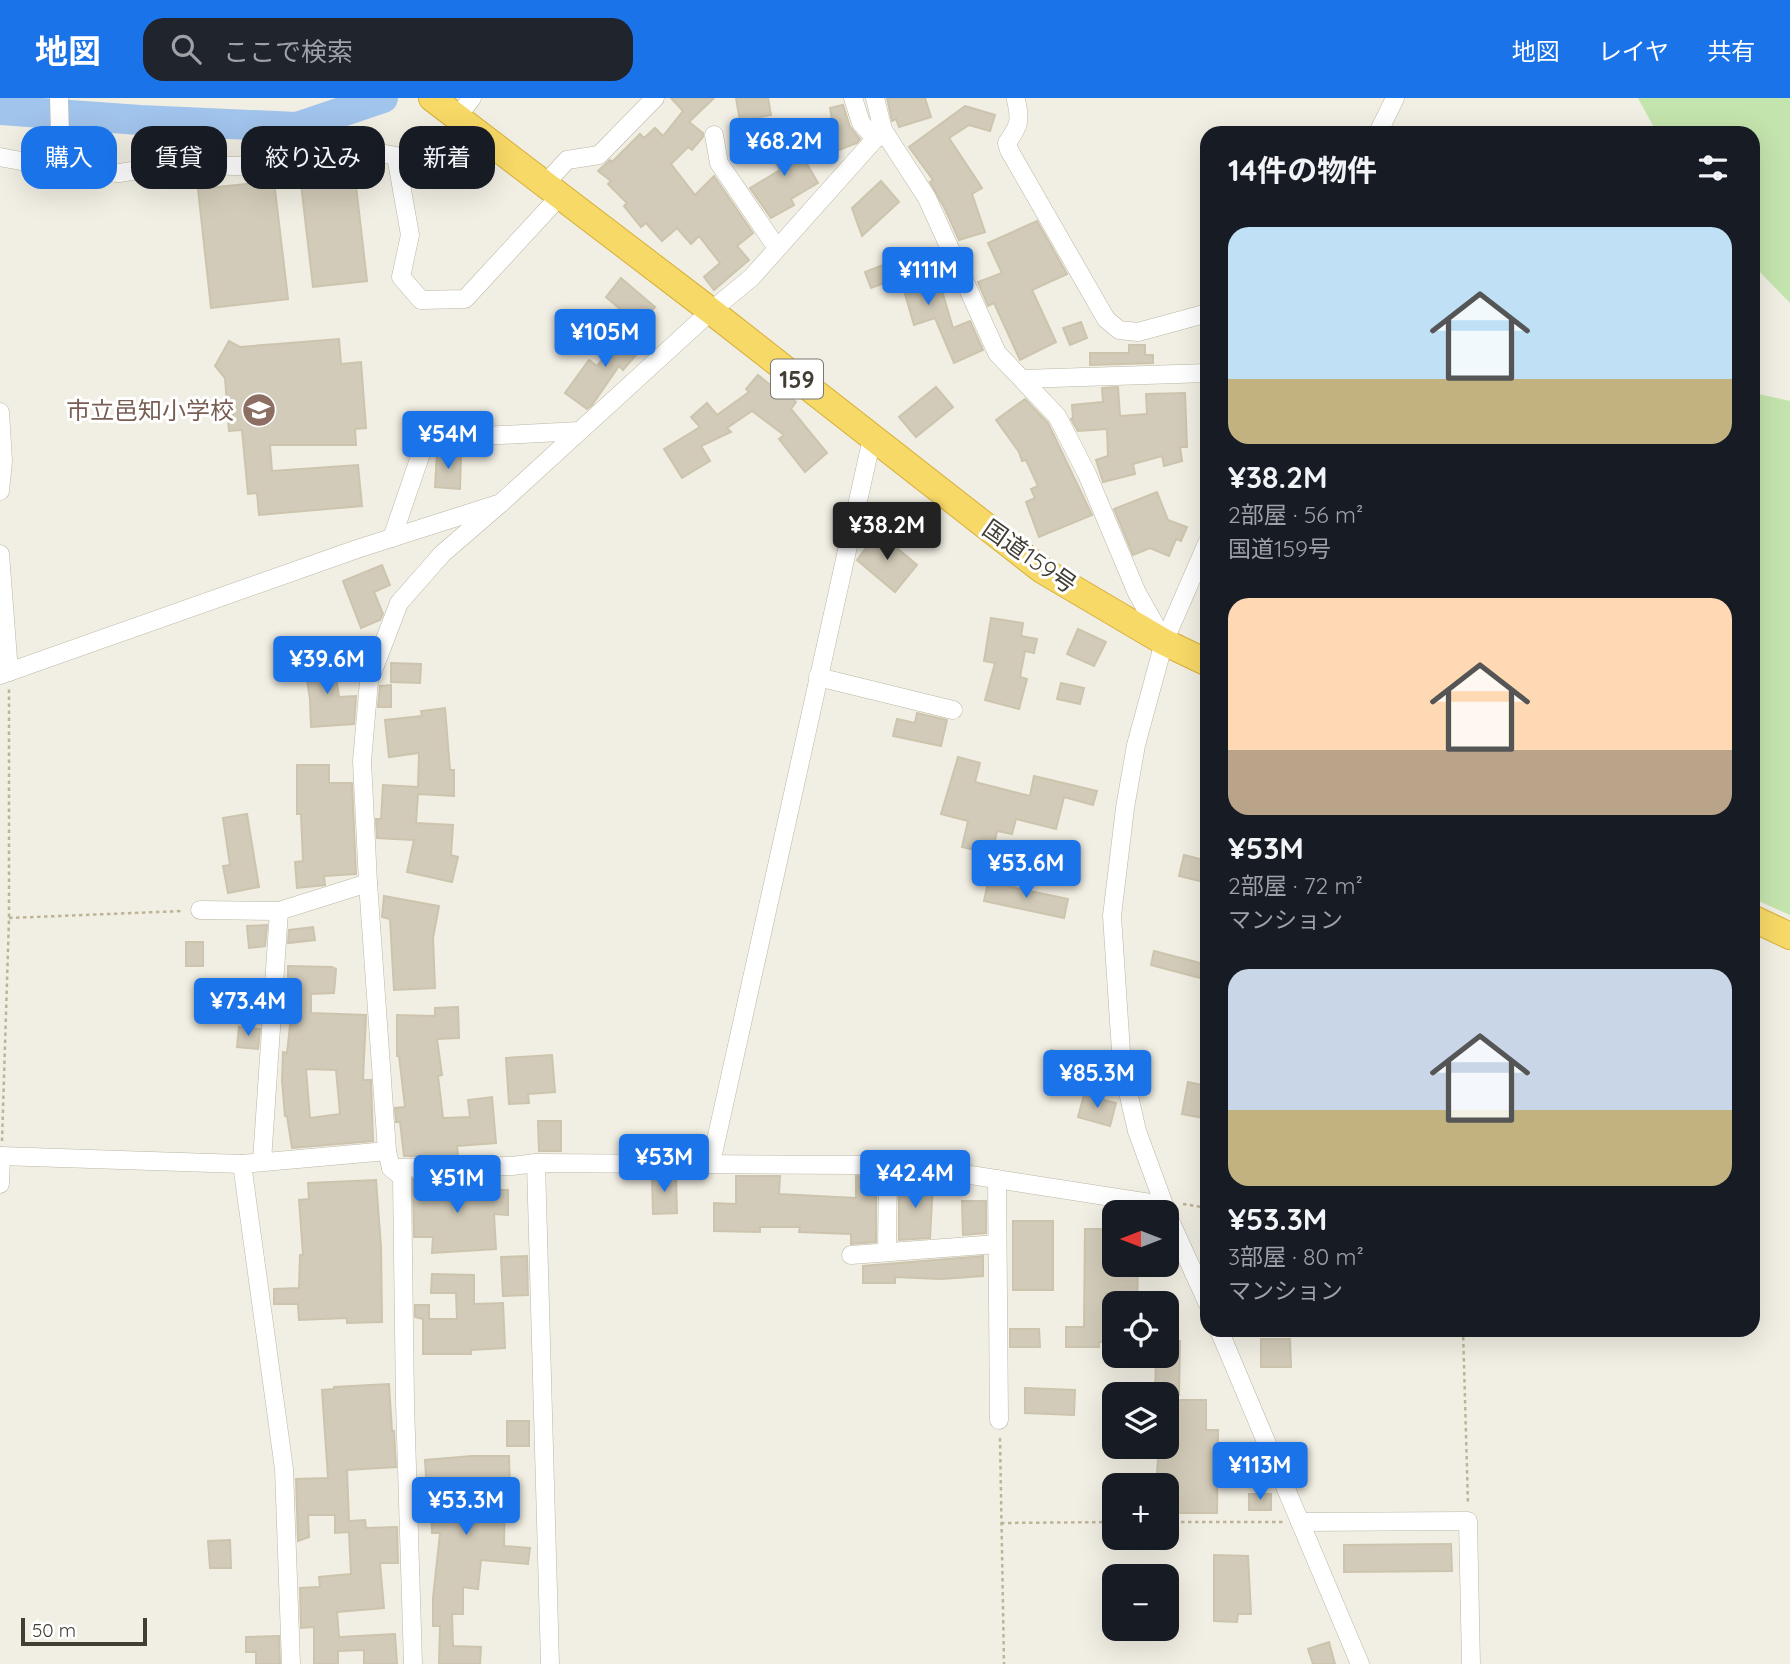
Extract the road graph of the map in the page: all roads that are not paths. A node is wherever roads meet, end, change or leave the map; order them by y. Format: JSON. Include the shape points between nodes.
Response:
{"nodes":[{"id":1,"x":59,"y":98,"type":"edge"},
{"id":2,"x":655,"y":98,"type":"edge"},
{"id":3,"x":853,"y":98,"type":"edge"},
{"id":4,"x":875,"y":98,"type":"edge"},
{"id":5,"x":1395,"y":98,"type":"edge"},
{"id":6,"x":1016,"y":100,"type":"dead end"},
{"id":7,"x":450,"y":104,"type":"edge"},
{"id":8,"x":60,"y":126,"type":"edge"},
{"id":9,"x":1381,"y":126,"type":"edge"},
{"id":10,"x":879,"y":134,"type":"junction"},
{"id":11,"x":714,"y":135,"type":"dead end"},
{"id":12,"x":0,"y":157,"type":"edge"},
{"id":13,"x":21,"y":161,"type":"edge"},
{"id":14,"x":117,"y":173,"type":"edge"},
{"id":15,"x":552,"y":190,"type":"junction"},
{"id":16,"x":777,"y":248,"type":"junction"},
{"id":17,"x":711,"y":311,"type":"junction"},
{"id":18,"x":1200,"y":315,"type":"edge"},
{"id":19,"x":1200,"y":373,"type":"edge"},
{"id":20,"x":1022,"y":379,"type":"junction"},
{"id":21,"x":0,"y":412,"type":"edge"},
{"id":22,"x":579,"y":431,"type":"junction"},
{"id":23,"x":872,"y":438,"type":"junction"},
{"id":24,"x":1,"y":461,"type":"edge"},
{"id":25,"x":0,"y":491,"type":"edge"},
{"id":26,"x":501,"y":503,"type":"junction"},
{"id":27,"x":392,"y":538,"type":"junction"},
{"id":28,"x":0,"y":554,"type":"edge"},
{"id":29,"x":1200,"y":559,"type":"edge"},
{"id":30,"x":1164,"y":642,"type":"junction"},
{"id":31,"x":1200,"y":659,"type":"edge"},
{"id":32,"x":5,"y":673,"type":"edge"},
{"id":33,"x":818,"y":677,"type":"junction"},
{"id":34,"x":953,"y":710,"type":"dead end"},
{"id":35,"x":368,"y":883,"type":"junction"},
{"id":36,"x":200,"y":910,"type":"road end"},
{"id":37,"x":279,"y":911,"type":"junction"},
{"id":38,"x":1760,"y":922,"type":"edge"},
{"id":39,"x":1790,"y":936,"type":"edge"},
{"id":40,"x":0,"y":1156,"type":"edge"},
{"id":41,"x":389,"y":1160,"type":"junction"},
{"id":42,"x":262,"y":1161,"type":"junction"},
{"id":43,"x":536,"y":1163,"type":"junction"},
{"id":44,"x":711,"y":1163,"type":"junction"},
{"id":45,"x":242,"y":1164,"type":"junction"},
{"id":46,"x":888,"y":1167,"type":"junction"},
{"id":47,"x":997,"y":1180,"type":"junction"},
{"id":48,"x":0,"y":1184,"type":"edge"},
{"id":49,"x":1117,"y":1200,"type":"edge"},
{"id":50,"x":1162,"y":1200,"type":"edge"},
{"id":51,"x":1180,"y":1241,"type":"edge"},
{"id":52,"x":997,"y":1244,"type":"junction"},
{"id":53,"x":887,"y":1252,"type":"junction"},
{"id":54,"x":851,"y":1255,"type":"dead end"},
{"id":55,"x":1200,"y":1286,"type":"edge"},
{"id":56,"x":1222,"y":1337,"type":"edge"},
{"id":57,"x":999,"y":1420,"type":"road end"},
{"id":58,"x":1300,"y":1522,"type":"junction"},
{"id":59,"x":291,"y":1664,"type":"edge"},
{"id":60,"x":413,"y":1664,"type":"edge"},
{"id":61,"x":550,"y":1664,"type":"edge"},
{"id":62,"x":1360,"y":1664,"type":"edge"},
{"id":63,"x":1471,"y":1664,"type":"edge"}],
"edges":[{"from":1,"to":8,"type":"street"},
{"from":2,"to":15,"type":"street","via":[[599,155],[567,160]]},
{"from":3,"to":10,"type":"street","via":[[861,123]]},
{"from":4,"to":10,"type":"street"},
{"from":5,"to":9,"type":"street"},
{"from":6,"to":18,"type":"street","via":[[1020,118],[1007,144],[1009,150],[1106,319],[1119,330],[1138,332]]},
{"from":7,"to":15,"type":"highway","name":"国道159号","number":"159"},
{"from":10,"to":16,"type":"street"},
{"from":10,"to":20,"type":"street","via":[[928,198],[997,353]]},
{"from":11,"to":16,"type":"street","via":[[719,163]]},
{"from":12,"to":13,"type":"street"},
{"from":14,"to":15,"type":"street","via":[[179,164],[292,164],[369,151],[396,156],[410,235],[401,276],[421,300],[465,299]]},
{"from":15,"to":17,"type":"highway","name":"国道159号","number":"159"},
{"from":16,"to":17,"type":"street"},
{"from":17,"to":22,"type":"street"},
{"from":17,"to":23,"type":"highway","name":"国道159号","number":"159"},
{"from":19,"to":20,"type":"street"},
{"from":20,"to":30,"type":"street","via":[[1057,416]]},
{"from":21,"to":24,"type":"street"},
{"from":22,"to":26,"type":"street"},
{"from":22,"to":27,"type":"street","via":[[426,439]]},
{"from":23,"to":30,"type":"highway","name":"国道159号","number":"159","via":[[1042,570]]},
{"from":23,"to":33,"type":"street"},
{"from":24,"to":25,"type":"street"},
{"from":26,"to":27,"type":"street"},
{"from":26,"to":35,"type":"street","via":[[442,554],[399,603],[369,681],[362,761]]},
{"from":27,"to":32,"type":"street"},
{"from":28,"to":32,"type":"street"},
{"from":29,"to":30,"type":"street"},
{"from":30,"to":31,"type":"highway","name":"国道159号","number":"159"},
{"from":30,"to":50,"type":"street","via":[[1136,745],[1112,916],[1122,1066],[1137,1130]]},
{"from":33,"to":34,"type":"street"},
{"from":33,"to":44,"type":"street"},
{"from":35,"to":37,"type":"street"},
{"from":35,"to":41,"type":"street"},
{"from":36,"to":37,"type":"street"},
{"from":37,"to":42,"type":"street"},
{"from":38,"to":39,"type":"highway"},
{"from":40,"to":45,"type":"street"},
{"from":40,"to":48,"type":"street"},
{"from":41,"to":42,"type":"street"},
{"from":41,"to":43,"type":"street"},
{"from":41,"to":60,"type":"street","via":[[402,1177]]},
{"from":42,"to":45,"type":"street"},
{"from":43,"to":44,"type":"street"},
{"from":43,"to":61,"type":"street"},
{"from":44,"to":46,"type":"street"},
{"from":45,"to":59,"type":"street","via":[[284,1469]]},
{"from":46,"to":47,"type":"street"},
{"from":46,"to":53,"type":"street"},
{"from":47,"to":49,"type":"street"},
{"from":47,"to":52,"type":"street"},
{"from":51,"to":55,"type":"street"},
{"from":52,"to":53,"type":"street"},
{"from":52,"to":57,"type":"street"},
{"from":53,"to":54,"type":"street"},
{"from":56,"to":58,"type":"street"},
{"from":58,"to":62,"type":"street"},
{"from":58,"to":63,"type":"street","via":[[1468,1521]]}]}
